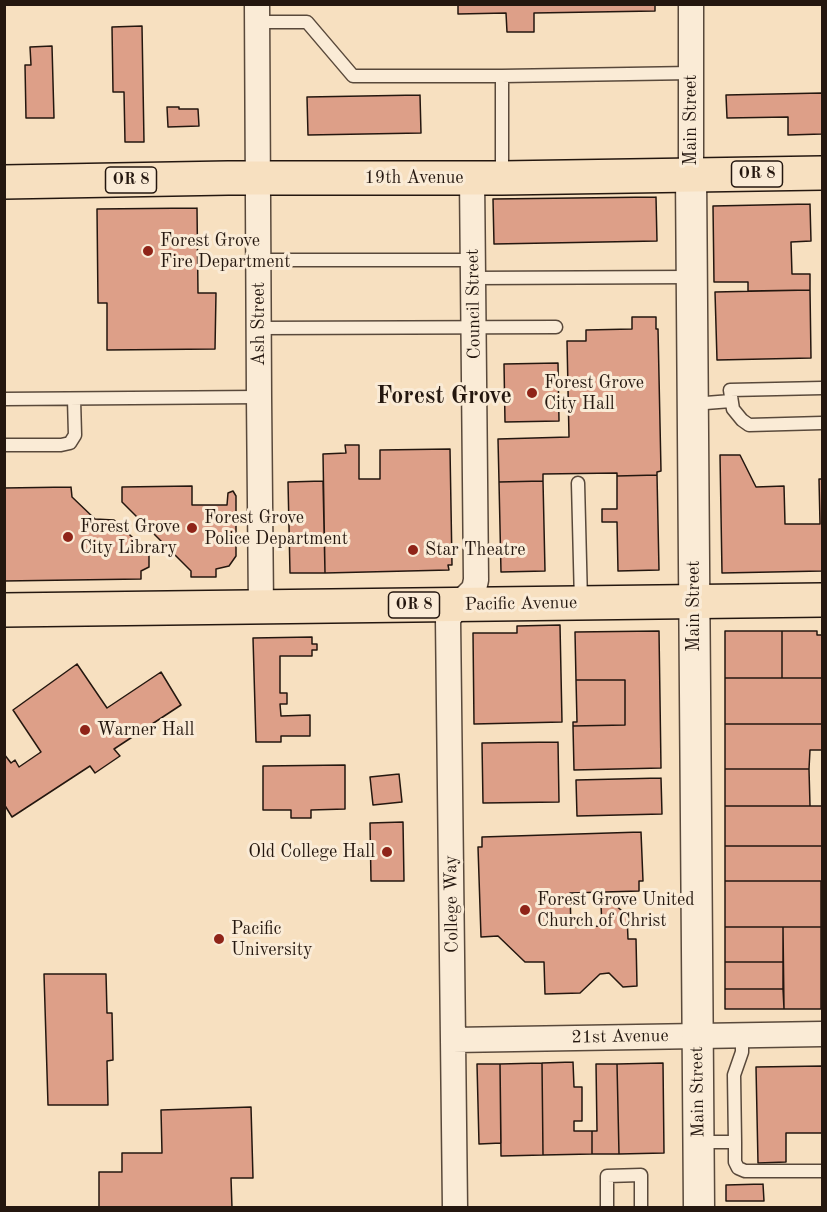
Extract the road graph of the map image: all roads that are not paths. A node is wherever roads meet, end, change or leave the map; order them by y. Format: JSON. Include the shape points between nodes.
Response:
{"nodes":[{"id":1,"x":691,"y":4,"type":"edge"},
{"id":2,"x":257,"y":13,"type":"edge"},
{"id":3,"x":692,"y":73,"type":"junction"},
{"id":4,"x":502,"y":76,"type":"junction"},
{"id":5,"x":822,"y":173,"type":"edge"},
{"id":6,"x":691,"y":175,"type":"junction"},
{"id":7,"x":258,"y":178,"type":"junction"},
{"id":8,"x":487,"y":178,"type":"junction"},
{"id":9,"x":4,"y":182,"type":"edge"},
{"id":10,"x":258,"y":260,"type":"junction"},
{"id":11,"x":473,"y":269,"type":"junction"},
{"id":12,"x":691,"y":277,"type":"junction"},
{"id":13,"x":474,"y":327,"type":"junction"},
{"id":14,"x":556,"y":327,"type":"dead end"},
{"id":15,"x":259,"y":328,"type":"junction"},
{"id":16,"x":822,"y":388,"type":"edge"},
{"id":17,"x":258,"y":397,"type":"junction"},
{"id":18,"x":4,"y":399,"type":"edge"},
{"id":19,"x":74,"y":399,"type":"junction"},
{"id":20,"x":731,"y":401,"type":"junction"},
{"id":21,"x":692,"y":404,"type":"junction"},
{"id":22,"x":822,"y":423,"type":"edge"},
{"id":23,"x":4,"y":445,"type":"edge"},
{"id":24,"x":578,"y":483,"type":"dead end"},
{"id":25,"x":822,"y":600,"type":"edge"},
{"id":26,"x":694,"y":601,"type":"junction"},
{"id":27,"x":581,"y":603,"type":"junction"},
{"id":28,"x":459,"y":604,"type":"junction"},
{"id":29,"x":261,"y":608,"type":"junction"},
{"id":30,"x":4,"y":610,"type":"edge"},
{"id":31,"x":822,"y":1034,"type":"edge"},
{"id":32,"x":697,"y":1035,"type":"junction"},
{"id":33,"x":742,"y":1035,"type":"junction"},
{"id":34,"x":453,"y":1040,"type":"junction"},
{"id":35,"x":698,"y":1142,"type":"junction"},
{"id":36,"x":735,"y":1142,"type":"junction"},
{"id":37,"x":822,"y":1171,"type":"edge"},
{"id":38,"x":455,"y":1208,"type":"edge"},
{"id":39,"x":607,"y":1208,"type":"edge"},
{"id":40,"x":642,"y":1208,"type":"edge"},
{"id":41,"x":699,"y":1208,"type":"edge"}],
"edges":[{"from":1,"to":3,"type":"street","name":"Main Street"},
{"from":2,"to":4,"type":"lane","via":[[307,22],[353,76]]},
{"from":2,"to":7,"type":"street","name":"Ash Street"},
{"from":3,"to":4,"type":"lane"},
{"from":3,"to":6,"type":"street","name":"Main Street"},
{"from":4,"to":8,"type":"lane"},
{"from":5,"to":6,"type":"main road","name":"19th Avenue","number":"OR 8"},
{"from":6,"to":8,"type":"main road","name":"19th Avenue","number":"OR 8"},
{"from":6,"to":12,"type":"street","name":"Main Street"},
{"from":7,"to":8,"type":"main road","name":"19th Avenue","number":"OR 8"},
{"from":7,"to":9,"type":"main road","name":"19th Avenue","number":"OR 8"},
{"from":7,"to":10,"type":"street","name":"Ash Street"},
{"from":8,"to":11,"type":"street","name":"Council Street"},
{"from":10,"to":11,"type":"lane"},
{"from":10,"to":15,"type":"street","name":"Ash Street"},
{"from":11,"to":12,"type":"lane"},
{"from":11,"to":13,"type":"street","name":"Council Street"},
{"from":12,"to":21,"type":"street","name":"Main Street"},
{"from":13,"to":14,"type":"lane"},
{"from":13,"to":15,"type":"lane"},
{"from":13,"to":28,"type":"street","name":"Council Street","via":[[476,580],[474,589]]},
{"from":15,"to":17,"type":"street","name":"Ash Street"},
{"from":16,"to":20,"type":"lane","via":[[730,390]]},
{"from":17,"to":19,"type":"lane"},
{"from":17,"to":29,"type":"street","name":"Ash Street"},
{"from":18,"to":19,"type":"lane"},
{"from":19,"to":23,"type":"lane","via":[[75,435],[69,443]]},
{"from":20,"to":21,"type":"lane"},
{"from":20,"to":22,"type":"lane","via":[[736,414],[748,424]]},
{"from":21,"to":26,"type":"street","name":"Main Street"},
{"from":24,"to":27,"type":"lane"},
{"from":25,"to":26,"type":"main road","name":"Pacific Avenue","number":"OR 8"},
{"from":26,"to":27,"type":"main road","name":"Pacific Avenue","number":"OR 8"},
{"from":26,"to":32,"type":"street","name":"Main Street"},
{"from":27,"to":28,"type":"main road","name":"Pacific Avenue","number":"OR 8"},
{"from":28,"to":29,"type":"main road","name":"Pacific Avenue","number":"OR 8"},
{"from":28,"to":34,"type":"street","name":"College Way","via":[[448,620]]},
{"from":29,"to":30,"type":"main road","name":"Pacific Avenue","number":"OR 8"},
{"from":31,"to":33,"type":"street","name":"21st Avenue"},
{"from":32,"to":33,"type":"street","name":"21st Avenue"},
{"from":32,"to":34,"type":"street","name":"21st Avenue"},
{"from":32,"to":35,"type":"street","name":"Main Street"},
{"from":33,"to":36,"type":"lane","via":[[742,1052],[734,1075]]},
{"from":34,"to":38,"type":"street","name":"College Way"},
{"from":35,"to":36,"type":"lane"},
{"from":35,"to":41,"type":"street","name":"Main Street"},
{"from":36,"to":37,"type":"lane","via":[[735,1162],[745,1171]]},
{"from":39,"to":40,"type":"lane","via":[[607,1176],[641,1175]]}]}
